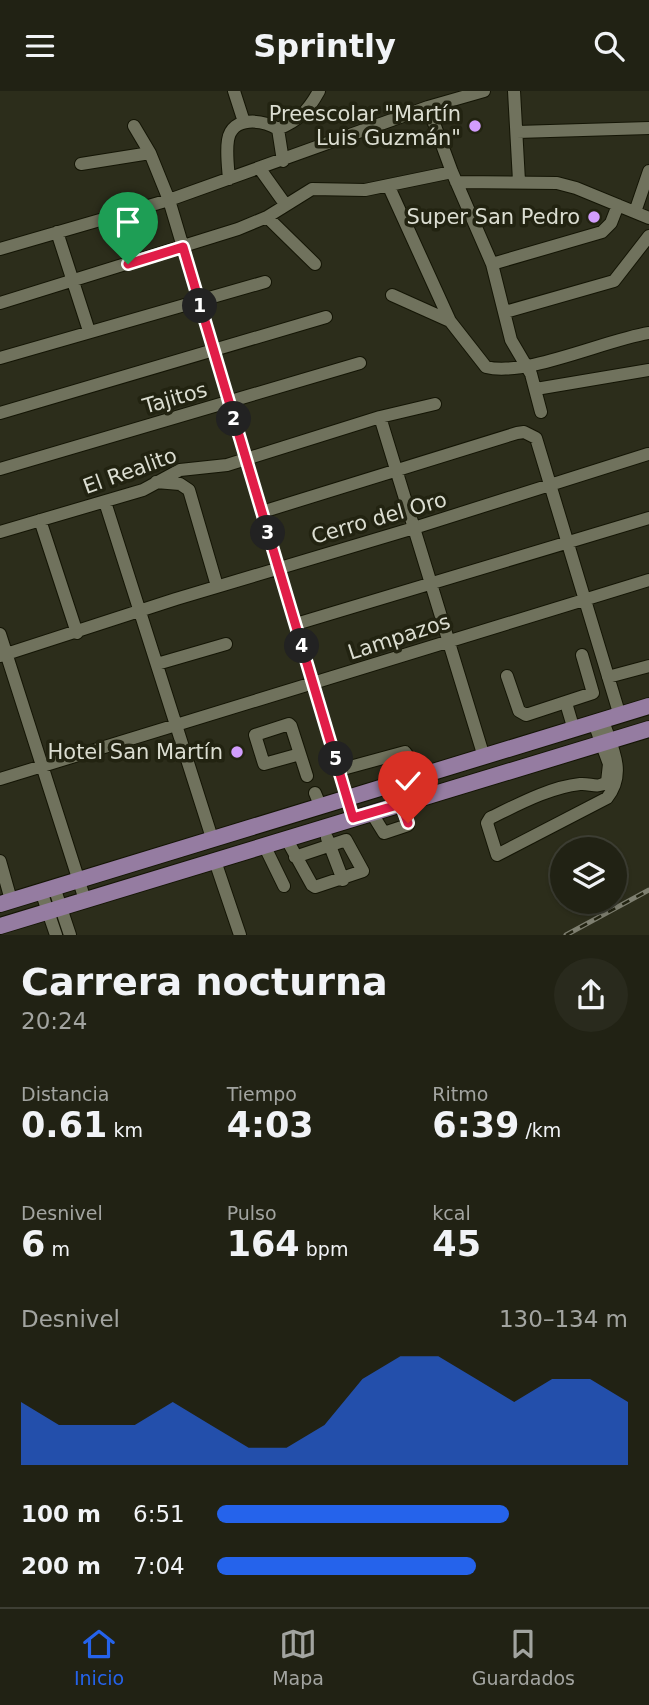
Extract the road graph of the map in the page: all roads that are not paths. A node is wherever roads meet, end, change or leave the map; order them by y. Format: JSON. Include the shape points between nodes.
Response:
{"nodes":[{"id":1,"x":234,"y":91,"type":"edge"},
{"id":2,"x":319,"y":91,"type":"edge"},
{"id":3,"x":484,"y":91,"type":"edge"},
{"id":4,"x":514,"y":91,"type":"edge"},
{"id":5,"x":428,"y":107,"type":"junction"},
{"id":6,"x":244,"y":122,"type":"junction"},
{"id":7,"x":134,"y":126,"type":"dead end"},
{"id":8,"x":649,"y":128,"type":"edge"},
{"id":9,"x":278,"y":129,"type":"junction"},
{"id":10,"x":517,"y":132,"type":"junction"},
{"id":11,"x":150,"y":153,"type":"junction"},
{"id":12,"x":284,"y":161,"type":"junction"},
{"id":13,"x":81,"y":164,"type":"dead end"},
{"id":14,"x":260,"y":169,"type":"junction"},
{"id":15,"x":649,"y":171,"type":"edge"},
{"id":16,"x":454,"y":177,"type":"junction"},
{"id":17,"x":229,"y":179,"type":"junction"},
{"id":18,"x":519,"y":181,"type":"junction"},
{"id":19,"x":389,"y":187,"type":"junction"},
{"id":20,"x":169,"y":200,"type":"junction"},
{"id":21,"x":285,"y":204,"type":"junction"},
{"id":22,"x":618,"y":205,"type":"junction"},
{"id":23,"x":635,"y":212,"type":"junction"},
{"id":24,"x":267,"y":217,"type":"junction"},
{"id":25,"x":649,"y":218,"type":"edge"},
{"id":26,"x":57,"y":232,"type":"junction"},
{"id":27,"x":649,"y":236,"type":"edge"},
{"id":28,"x":183,"y":247,"type":"junction"},
{"id":29,"x":0,"y":249,"type":"edge"},
{"id":30,"x":316,"y":264,"type":"dead end"},
{"id":31,"x":492,"y":264,"type":"junction"},
{"id":32,"x":74,"y":281,"type":"junction"},
{"id":33,"x":265,"y":282,"type":"dead end"},
{"id":34,"x":392,"y":295,"type":"dead end"},
{"id":35,"x":198,"y":299,"type":"junction"},
{"id":36,"x":0,"y":303,"type":"edge"},
{"id":37,"x":505,"y":313,"type":"junction"},
{"id":38,"x":326,"y":317,"type":"dead end"},
{"id":39,"x":450,"y":321,"type":"junction"},
{"id":40,"x":89,"y":331,"type":"junction"},
{"id":41,"x":649,"y":333,"type":"edge"},
{"id":42,"x":214,"y":351,"type":"junction"},
{"id":43,"x":0,"y":358,"type":"edge"},
{"id":44,"x":360,"y":363,"type":"dead end"},
{"id":45,"x":526,"y":365,"type":"junction"},
{"id":46,"x":649,"y":370,"type":"edge"},
{"id":47,"x":536,"y":389,"type":"junction"},
{"id":48,"x":229,"y":402,"type":"junction"},
{"id":49,"x":435,"y":404,"type":"dead end"},
{"id":50,"x":541,"y":412,"type":"dead end"},
{"id":51,"x":0,"y":413,"type":"edge"},
{"id":52,"x":380,"y":417,"type":"junction"},
{"id":53,"x":648,"y":454,"type":"edge"},
{"id":54,"x":246,"y":458,"type":"junction"},
{"id":55,"x":0,"y":469,"type":"edge"},
{"id":56,"x":397,"y":471,"type":"junction"},
{"id":57,"x":156,"y":482,"type":"junction"},
{"id":58,"x":551,"y":486,"type":"junction"},
{"id":59,"x":105,"y":502,"type":"junction"},
{"id":60,"x":262,"y":512,"type":"junction"},
{"id":61,"x":649,"y":518,"type":"edge"},
{"id":62,"x":40,"y":520,"type":"junction"},
{"id":63,"x":414,"y":528,"type":"junction"},
{"id":64,"x":0,"y":532,"type":"edge"},
{"id":65,"x":568,"y":544,"type":"junction"},
{"id":66,"x":279,"y":568,"type":"junction"},
{"id":67,"x":649,"y":580,"type":"edge"},
{"id":68,"x":432,"y":584,"type":"junction"},
{"id":69,"x":217,"y":586,"type":"junction"},
{"id":70,"x":585,"y":599,"type":"junction"},
{"id":71,"x":139,"y":611,"type":"junction"},
{"id":72,"x":296,"y":625,"type":"junction"},
{"id":73,"x":78,"y":633,"type":"junction"},
{"id":74,"x":0,"y":634,"type":"edge"},
{"id":75,"x":449,"y":641,"type":"junction"},
{"id":76,"x":226,"y":644,"type":"dead end"},
{"id":77,"x":3,"y":655,"type":"edge"},
{"id":78,"x":582,"y":655,"type":"dead end"},
{"id":79,"x":157,"y":664,"type":"junction"},
{"id":80,"x":649,"y":666,"type":"edge"},
{"id":81,"x":507,"y":676,"type":"dead end"},
{"id":82,"x":608,"y":677,"type":"junction"},
{"id":83,"x":314,"y":684,"type":"junction"},
{"id":84,"x":566,"y":703,"type":"junction"},
{"id":85,"x":649,"y":706,"type":"edge"},
{"id":86,"x":620,"y":716,"type":"junction"},
{"id":87,"x":599,"y":722,"type":"junction"},
{"id":88,"x":177,"y":726,"type":"junction"},
{"id":89,"x":649,"y":729,"type":"edge"},
{"id":90,"x":574,"y":730,"type":"junction"},
{"id":91,"x":606,"y":743,"type":"junction"},
{"id":92,"x":300,"y":754,"type":"dead end"},
{"id":93,"x":484,"y":757,"type":"junction"},
{"id":94,"x":41,"y":765,"type":"junction"},
{"id":95,"x":339,"y":770,"type":"junction"},
{"id":96,"x":422,"y":775,"type":"junction"},
{"id":97,"x":307,"y":776,"type":"dead end"},
{"id":98,"x":0,"y":779,"type":"edge"},
{"id":99,"x":583,"y":783,"type":"junction"},
{"id":100,"x":347,"y":797,"type":"junction"},
{"id":101,"x":401,"y":804,"type":"junction"},
{"id":102,"x":590,"y":807,"type":"junction"},
{"id":103,"x":371,"y":812,"type":"junction"},
{"id":104,"x":353,"y":818,"type":"junction"},
{"id":105,"x":323,"y":826,"type":"junction"},
{"id":106,"x":212,"y":838,"type":"junction"},
{"id":107,"x":286,"y":838,"type":"junction"},
{"id":108,"x":329,"y":844,"type":"junction"},
{"id":109,"x":264,"y":845,"type":"junction"},
{"id":110,"x":295,"y":857,"type":"junction"},
{"id":111,"x":0,"y":860,"type":"edge"},
{"id":112,"x":215,"y":861,"type":"junction"},
{"id":113,"x":78,"y":879,"type":"junction"},
{"id":114,"x":343,"y":880,"type":"junction"},
{"id":115,"x":284,"y":886,"type":"dead end"},
{"id":116,"x":47,"y":889,"type":"junction"},
{"id":117,"x":85,"y":900,"type":"junction"},
{"id":118,"x":5,"y":902,"type":"edge"},
{"id":119,"x":54,"y":909,"type":"junction"},
{"id":120,"x":0,"y":926,"type":"edge"},
{"id":121,"x":56,"y":935,"type":"edge"},
{"id":122,"x":70,"y":935,"type":"edge"},
{"id":123,"x":240,"y":935,"type":"edge"}],
"edges":[{"from":1,"to":6,"type":"street"},
{"from":2,"to":9,"type":"street","via":[[296,121]]},
{"from":3,"to":5,"type":"street"},
{"from":4,"to":10,"type":"street"},
{"from":5,"to":12,"type":"street"},
{"from":5,"to":16,"type":"street"},
{"from":6,"to":9,"type":"street","via":[[259,120]]},
{"from":6,"to":17,"type":"street","via":[[228,141]]},
{"from":7,"to":11,"type":"street"},
{"from":8,"to":10,"type":"street"},
{"from":9,"to":12,"type":"street"},
{"from":10,"to":18,"type":"street"},
{"from":11,"to":13,"type":"street"},
{"from":11,"to":20,"type":"street"},
{"from":12,"to":14,"type":"street"},
{"from":14,"to":17,"type":"street"},
{"from":14,"to":21,"type":"street"},
{"from":15,"to":23,"type":"street"},
{"from":16,"to":18,"type":"street"},
{"from":16,"to":19,"type":"street"},
{"from":16,"to":31,"type":"street"},
{"from":17,"to":20,"type":"street"},
{"from":18,"to":22,"type":"street","via":[[576,187]]},
{"from":19,"to":21,"type":"street","via":[[312,189]]},
{"from":19,"to":39,"type":"street"},
{"from":20,"to":26,"type":"street"},
{"from":20,"to":28,"type":"street"},
{"from":21,"to":24,"type":"street"},
{"from":22,"to":23,"type":"street"},
{"from":22,"to":31,"type":"street","via":[[602,232]]},
{"from":23,"to":25,"type":"street"},
{"from":24,"to":28,"type":"street"},
{"from":24,"to":30,"type":"street"},
{"from":26,"to":29,"type":"street"},
{"from":26,"to":32,"type":"street"},
{"from":27,"to":37,"type":"street","via":[[614,281]]},
{"from":28,"to":32,"type":"street"},
{"from":28,"to":35,"type":"street"},
{"from":31,"to":37,"type":"street"},
{"from":32,"to":36,"type":"street"},
{"from":32,"to":40,"type":"street"},
{"from":33,"to":35,"type":"street"},
{"from":34,"to":39,"type":"street"},
{"from":35,"to":40,"type":"street"},
{"from":35,"to":42,"type":"street"},
{"from":37,"to":45,"type":"street","via":[[511,340]]},
{"from":38,"to":42,"type":"street"},
{"from":39,"to":45,"type":"street","via":[[486,367],[502,370]]},
{"from":40,"to":43,"type":"street"},
{"from":41,"to":45,"type":"street"},
{"from":42,"to":48,"type":"street"},
{"from":42,"to":51,"type":"street"},
{"from":44,"to":48,"type":"street","name":"Tajitos"},
{"from":45,"to":47,"type":"street"},
{"from":46,"to":47,"type":"street"},
{"from":47,"to":50,"type":"street"},
{"from":48,"to":54,"type":"street"},
{"from":48,"to":55,"type":"street","name":"Tajitos"},
{"from":49,"to":52,"type":"street","name":"El Realito"},
{"from":52,"to":54,"type":"street","name":"El Realito"},
{"from":52,"to":56,"type":"street"},
{"from":53,"to":58,"type":"street","name":"Cerro del Oro"},
{"from":54,"to":57,"type":"street","name":"El Realito","via":[[214,468],[180,470]]},
{"from":54,"to":60,"type":"street"},
{"from":56,"to":58,"type":"street","via":[[524,432],[536,438]]},
{"from":56,"to":60,"type":"street"},
{"from":56,"to":63,"type":"street"},
{"from":57,"to":59,"type":"street","name":"El Realito"},
{"from":57,"to":69,"type":"street","via":[[180,484],[189,490]]},
{"from":58,"to":63,"type":"street","name":"Cerro del Oro"},
{"from":58,"to":65,"type":"street"},
{"from":59,"to":62,"type":"street","name":"El Realito"},
{"from":59,"to":71,"type":"street"},
{"from":60,"to":66,"type":"street"},
{"from":61,"to":65,"type":"street"},
{"from":62,"to":64,"type":"street","name":"El Realito"},
{"from":62,"to":73,"type":"street"},
{"from":63,"to":66,"type":"street","name":"Cerro del Oro"},
{"from":63,"to":68,"type":"street"},
{"from":65,"to":68,"type":"street"},
{"from":65,"to":70,"type":"street"},
{"from":66,"to":69,"type":"street","name":"Cerro del Oro"},
{"from":66,"to":72,"type":"street"},
{"from":67,"to":70,"type":"street","name":"Lampazos"},
{"from":68,"to":72,"type":"street"},
{"from":68,"to":75,"type":"street"},
{"from":69,"to":71,"type":"street","name":"Cerro del Oro"},
{"from":70,"to":75,"type":"street","name":"Lampazos"},
{"from":70,"to":82,"type":"street"},
{"from":71,"to":73,"type":"street","name":"Cerro del Oro"},
{"from":71,"to":79,"type":"street"},
{"from":72,"to":83,"type":"street"},
{"from":73,"to":77,"type":"street","name":"Cerro del Oro"},
{"from":74,"to":77,"type":"street"},
{"from":75,"to":83,"type":"street","name":"Lampazos"},
{"from":75,"to":93,"type":"street"},
{"from":76,"to":79,"type":"street"},
{"from":77,"to":94,"type":"street"},
{"from":78,"to":84,"type":"street","via":[[593,693]]},
{"from":79,"to":88,"type":"street"},
{"from":80,"to":82,"type":"street"},
{"from":81,"to":84,"type":"street","via":[[521,713]]},
{"from":82,"to":86,"type":"street"},
{"from":83,"to":88,"type":"street","name":"Lampazos"},
{"from":83,"to":95,"type":"street"},
{"from":84,"to":90,"type":"street"},
{"from":85,"to":86,"type":"main road"},
{"from":86,"to":87,"type":"main road"},
{"from":87,"to":90,"type":"main road"},
{"from":87,"to":91,"type":"street"},
{"from":88,"to":94,"type":"street","name":"Lampazos"},
{"from":88,"to":106,"type":"street"},
{"from":89,"to":91,"type":"main road"},
{"from":90,"to":93,"type":"main road"},
{"from":91,"to":99,"type":"street","via":[[607,782]]},
{"from":91,"to":101,"type":"main road"},
{"from":91,"to":102,"type":"street","via":[[618,769],[617,780],[607,798]]},
{"from":92,"to":97,"type":"street"},
{"from":93,"to":96,"type":"main road"},
{"from":94,"to":98,"type":"street","name":"Lampazos"},
{"from":94,"to":113,"type":"street"},
{"from":95,"to":96,"type":"street","via":[[405,752]]},
{"from":95,"to":100,"type":"street"},
{"from":96,"to":100,"type":"main road"},
{"from":99,"to":102,"type":"street"},
{"from":99,"to":102,"type":"street","via":[[522,802],[490,818],[487,823],[495,852],[511,849]]},
{"from":100,"to":104,"type":"street"},
{"from":100,"to":106,"type":"main road","via":[[317,799]]},
{"from":101,"to":103,"type":"main road"},
{"from":101,"to":103,"type":"street","via":[[408,825],[389,834]]},
{"from":103,"to":104,"type":"main road"},
{"from":104,"to":105,"type":"main road"},
{"from":105,"to":107,"type":"main road"},
{"from":105,"to":108,"type":"street"},
{"from":106,"to":113,"type":"main road"},
{"from":107,"to":109,"type":"main road"},
{"from":107,"to":110,"type":"street"},
{"from":108,"to":110,"type":"street"},
{"from":108,"to":114,"type":"street"},
{"from":108,"to":114,"type":"street","via":[[348,841],[363,867]]},
{"from":109,"to":112,"type":"main road"},
{"from":109,"to":115,"type":"street"},
{"from":110,"to":114,"type":"street","via":[[312,885]]},
{"from":111,"to":118,"type":"street"},
{"from":112,"to":117,"type":"main road"},
{"from":112,"to":123,"type":"street"},
{"from":113,"to":116,"type":"main road"},
{"from":113,"to":117,"type":"street"},
{"from":116,"to":118,"type":"main road"},
{"from":116,"to":119,"type":"street"},
{"from":117,"to":119,"type":"main road"},
{"from":119,"to":120,"type":"main road"},
{"from":119,"to":121,"type":"street"},
{"from":119,"to":122,"type":"street"}]}
